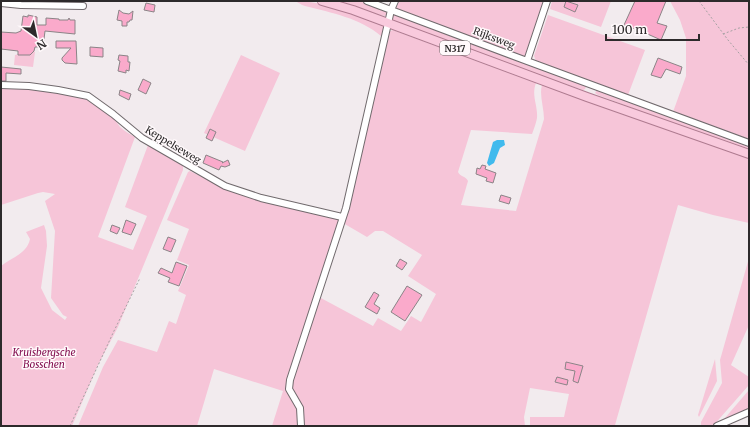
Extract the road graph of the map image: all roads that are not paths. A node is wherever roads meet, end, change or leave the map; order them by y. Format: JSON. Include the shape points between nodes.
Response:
{"nodes":[{"id":1,"x":322,"y":1,"type":"edge"},
{"id":2,"x":367,"y":1,"type":"edge"},
{"id":3,"x":395,"y":1,"type":"edge"},
{"id":4,"x":548,"y":1,"type":"edge"},
{"id":5,"x":1,"y":3,"type":"edge"},
{"id":6,"x":13,"y":3,"type":"edge"},
{"id":7,"x":83,"y":6,"type":"dead end"},
{"id":8,"x":391,"y":10,"type":"junction"},
{"id":9,"x":388,"y":23,"type":"junction"},
{"id":10,"x":527,"y":61,"type":"junction"},
{"id":11,"x":1,"y":84,"type":"edge"},
{"id":12,"x":591,"y":85,"type":"junction"},
{"id":13,"x":587,"y":98,"type":"junction"},
{"id":14,"x":749,"y":142,"type":"edge"},
{"id":15,"x":749,"y":154,"type":"edge"},
{"id":16,"x":342,"y":216,"type":"junction"},
{"id":17,"x":749,"y":412,"type":"edge"},
{"id":18,"x":301,"y":426,"type":"edge"},
{"id":19,"x":717,"y":426,"type":"edge"}],
"edges":[{"from":1,"to":9,"type":"main road","number":"N317"},
{"from":2,"to":8,"type":"street","name":"Rijksweg"},
{"from":3,"to":8,"type":"street"},
{"from":4,"to":10,"type":"street"},
{"from":5,"to":6,"type":"street"},
{"from":6,"to":7,"type":"street"},
{"from":8,"to":9,"type":"street"},
{"from":8,"to":10,"type":"street","name":"Rijksweg"},
{"from":9,"to":13,"type":"main road","number":"N317"},
{"from":9,"to":16,"type":"street","via":[[346,208]]},
{"from":10,"to":12,"type":"street","name":"Rijksweg"},
{"from":11,"to":16,"type":"street","name":"Keppelseweg","via":[[88,96],[142,138],[225,186],[261,198]]},
{"from":12,"to":13,"type":"street"},
{"from":12,"to":14,"type":"street","name":"Rijksweg"},
{"from":13,"to":15,"type":"main road","number":"N317"},
{"from":16,"to":18,"type":"street","via":[[290,380],[289,389],[300,408]]},
{"from":17,"to":19,"type":"street"}]}
